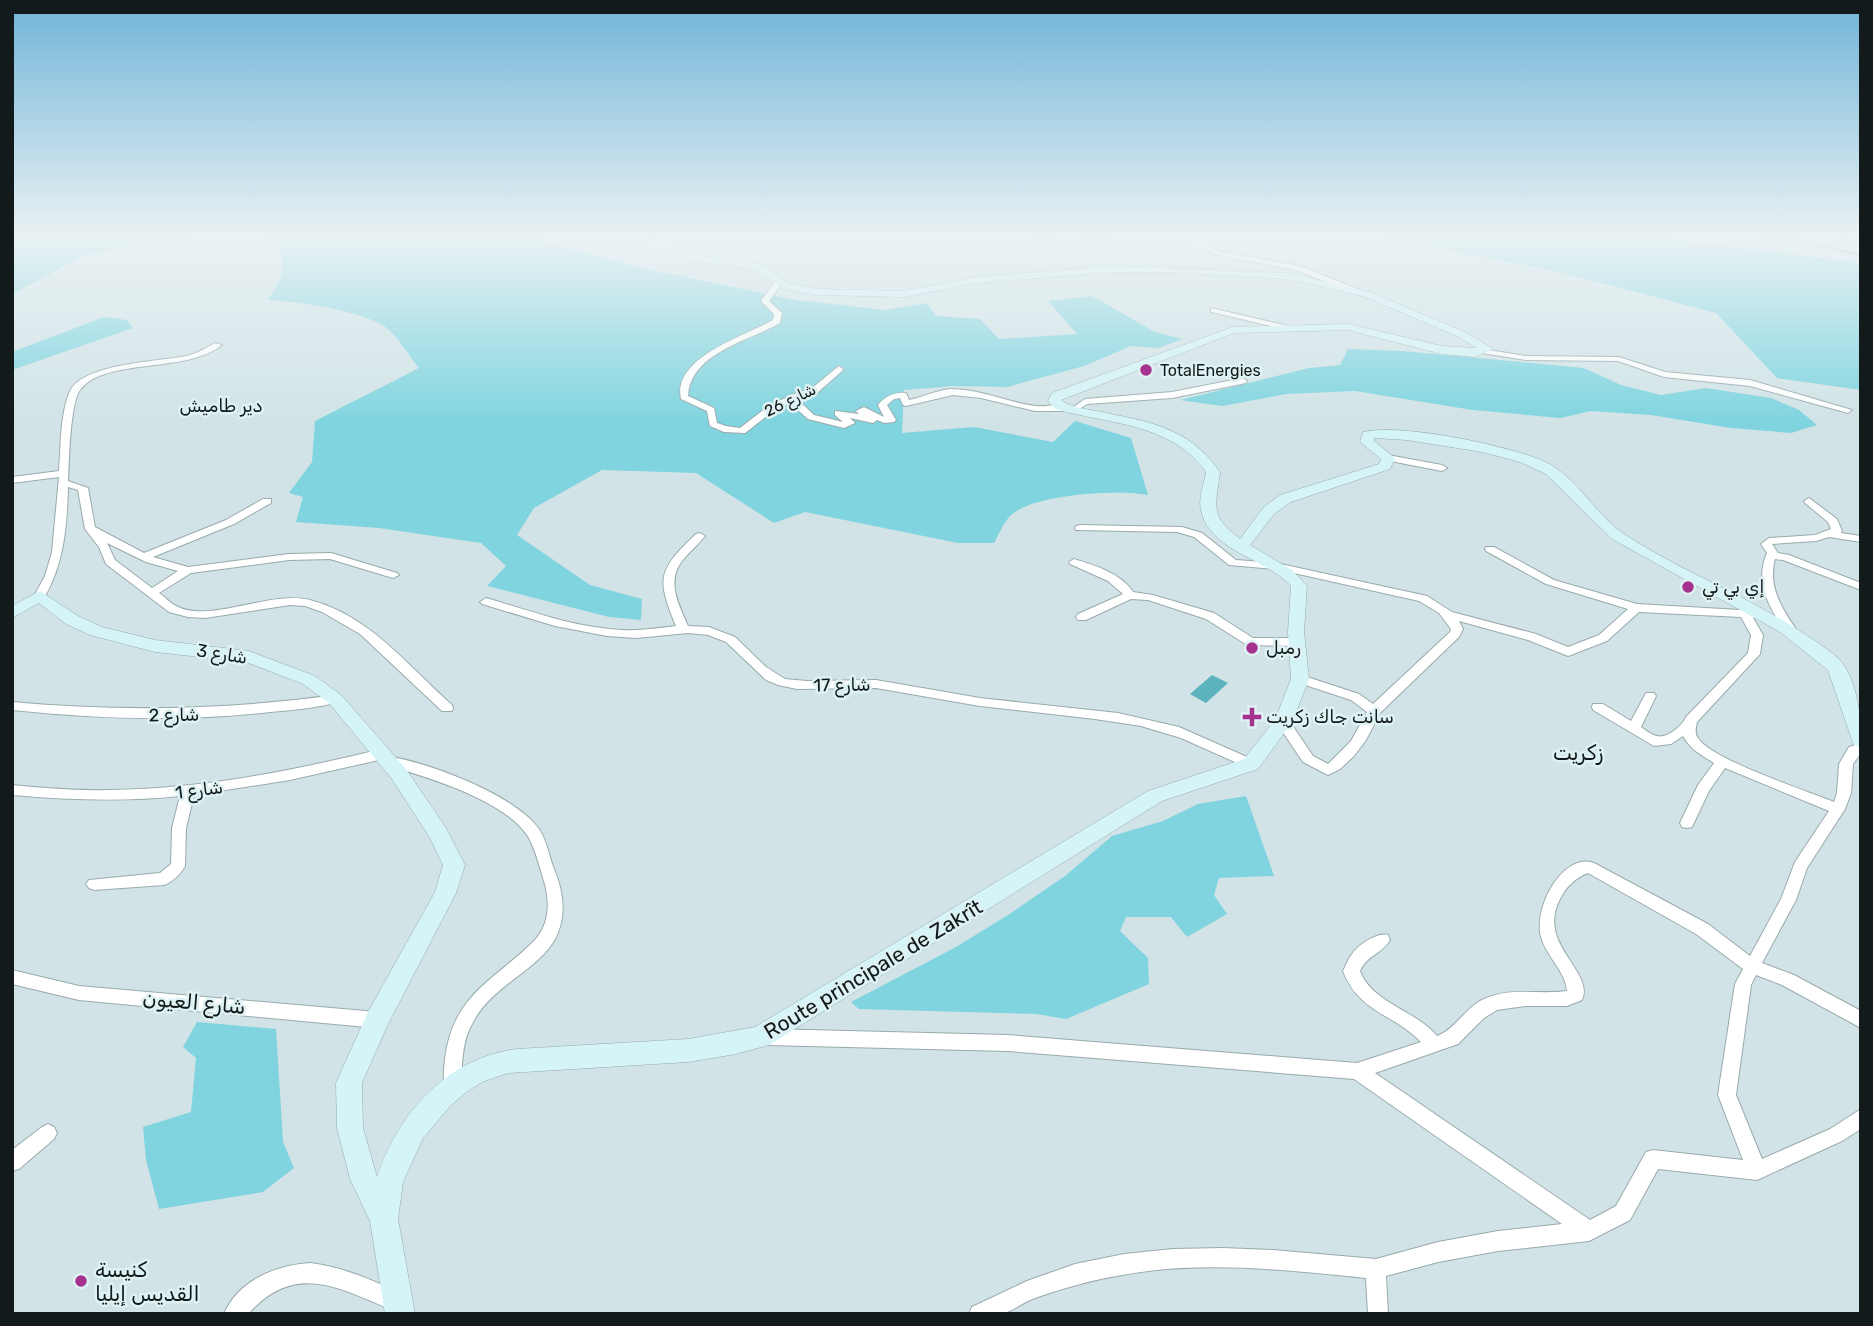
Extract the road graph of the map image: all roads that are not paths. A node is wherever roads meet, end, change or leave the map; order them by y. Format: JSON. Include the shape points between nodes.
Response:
{"nodes":[{"id":1,"x":767,"y":299,"type":"edge"},
{"id":2,"x":1377,"y":299,"type":"edge"},
{"id":3,"x":1214,"y":310,"type":"dead end"},
{"id":4,"x":1294,"y":329,"type":"junction"},
{"id":5,"x":218,"y":345,"type":"dead end"},
{"id":6,"x":1485,"y":351,"type":"junction"},
{"id":7,"x":839,"y":369,"type":"dead end"},
{"id":8,"x":1243,"y":382,"type":"dead end"},
{"id":9,"x":790,"y":398,"type":"junction"},
{"id":10,"x":1068,"y":409,"type":"junction"},
{"id":11,"x":1849,"y":410,"type":"dead end"},
{"id":12,"x":1388,"y":458,"type":"junction"},
{"id":13,"x":1442,"y":468,"type":"dead end"},
{"id":14,"x":62,"y":477,"type":"junction"},
{"id":15,"x":12,"y":480,"type":"edge"},
{"id":16,"x":267,"y":501,"type":"dead end"},
{"id":17,"x":1809,"y":501,"type":"dead end"},
{"id":18,"x":1080,"y":528,"type":"dead end"},
{"id":19,"x":90,"y":529,"type":"junction"},
{"id":20,"x":1832,"y":535,"type":"junction"},
{"id":21,"x":700,"y":536,"type":"dead end"},
{"id":22,"x":1861,"y":540,"type":"edge"},
{"id":23,"x":1242,"y":546,"type":"junction"},
{"id":24,"x":1490,"y":549,"type":"dead end"},
{"id":25,"x":1773,"y":554,"type":"junction"},
{"id":26,"x":145,"y":556,"type":"junction"},
{"id":27,"x":1074,"y":562,"type":"dead end"},
{"id":28,"x":1276,"y":566,"type":"junction"},
{"id":29,"x":188,"y":570,"type":"junction"},
{"id":30,"x":393,"y":575,"type":"dead end"},
{"id":31,"x":1861,"y":587,"type":"edge"},
{"id":32,"x":153,"y":592,"type":"junction"},
{"id":33,"x":1129,"y":595,"type":"junction"},
{"id":34,"x":40,"y":596,"type":"junction"},
{"id":35,"x":486,"y":602,"type":"dead end"},
{"id":36,"x":1636,"y":608,"type":"junction"},
{"id":37,"x":12,"y":613,"type":"edge"},
{"id":38,"x":1751,"y":613,"type":"junction"},
{"id":39,"x":1449,"y":615,"type":"junction"},
{"id":40,"x":1082,"y":617,"type":"dead end"},
{"id":41,"x":684,"y":631,"type":"junction"},
{"id":42,"x":1795,"y":636,"type":"junction"},
{"id":43,"x":1297,"y":642,"type":"junction"},
{"id":44,"x":1300,"y":679,"type":"junction"},
{"id":45,"x":1650,"y":696,"type":"dead end"},
{"id":46,"x":335,"y":699,"type":"junction"},
{"id":47,"x":12,"y":706,"type":"edge"},
{"id":48,"x":1598,"y":707,"type":"dead end"},
{"id":49,"x":447,"y":708,"type":"dead end"},
{"id":50,"x":1374,"y":711,"type":"junction"},
{"id":51,"x":1283,"y":722,"type":"junction"},
{"id":52,"x":1688,"y":726,"type":"junction"},
{"id":53,"x":1630,"y":727,"type":"junction"},
{"id":54,"x":1861,"y":740,"type":"edge"},
{"id":55,"x":1861,"y":747,"type":"edge"},
{"id":56,"x":385,"y":757,"type":"junction"},
{"id":57,"x":1723,"y":760,"type":"junction"},
{"id":58,"x":1251,"y":764,"type":"junction"},
{"id":59,"x":12,"y":790,"type":"edge"},
{"id":60,"x":188,"y":793,"type":"junction"},
{"id":61,"x":1838,"y":809,"type":"junction"},
{"id":62,"x":1687,"y":823,"type":"dead end"},
{"id":63,"x":94,"y":884,"type":"dead end"},
{"id":64,"x":1382,"y":940,"type":"dead end"},
{"id":65,"x":1751,"y":966,"type":"junction"},
{"id":66,"x":12,"y":977,"type":"edge"},
{"id":67,"x":377,"y":1020,"type":"junction"},
{"id":68,"x":1861,"y":1020,"type":"edge"},
{"id":69,"x":760,"y":1037,"type":"junction"},
{"id":70,"x":1434,"y":1045,"type":"junction"},
{"id":71,"x":1357,"y":1071,"type":"junction"},
{"id":72,"x":453,"y":1085,"type":"junction"},
{"id":73,"x":1861,"y":1118,"type":"edge"},
{"id":74,"x":48,"y":1133,"type":"dead end"},
{"id":75,"x":12,"y":1162,"type":"edge"},
{"id":76,"x":1757,"y":1171,"type":"junction"},
{"id":77,"x":384,"y":1219,"type":"junction"},
{"id":78,"x":1589,"y":1231,"type":"junction"},
{"id":79,"x":1376,"y":1269,"type":"junction"},
{"id":80,"x":400,"y":1309,"type":"edge"},
{"id":81,"x":234,"y":1314,"type":"edge"},
{"id":82,"x":979,"y":1314,"type":"edge"},
{"id":83,"x":1378,"y":1314,"type":"edge"}],
"edges":[{"from":1,"to":9,"type":"street","name":"شارع 26","via":[[778,313],[776,321],[707,359],[694,370],[683,393],[711,410],[713,424],[738,431]]},
{"from":2,"to":6,"type":"street","via":[[1479,342]]},
{"from":3,"to":4,"type":"street"},
{"from":4,"to":6,"type":"street","via":[[1348,327],[1442,350]]},
{"from":4,"to":10,"type":"street","via":[[1220,332],[1182,351],[1059,395],[1054,401]]},
{"from":5,"to":14,"type":"street","via":[[185,359],[112,371],[81,384],[72,398]]},
{"from":6,"to":11,"type":"street","via":[[1526,358],[1623,360],[1664,374],[1750,383]]},
{"from":7,"to":9,"type":"street","name":"شارع 26","via":[[814,391]]},
{"from":8,"to":10,"type":"street","via":[[1181,394],[1085,402]]},
{"from":9,"to":10,"type":"street","via":[[811,417],[844,425],[849,423],[838,413],[873,420],[860,411],[864,410],[891,420],[882,405],[896,395],[905,396],[907,403],[929,394],[953,392],[985,395],[1039,410]]},
{"from":10,"to":23,"type":"street","via":[[1157,430],[1198,450],[1213,472],[1209,515]]},
{"from":12,"to":13,"type":"street"},
{"from":12,"to":23,"type":"street","via":[[1382,469],[1283,500]]},
{"from":12,"to":38,"type":"street","via":[[1367,442],[1368,435],[1390,433],[1536,463],[1569,483],[1618,537]]},
{"from":14,"to":15,"type":"street"},
{"from":14,"to":19,"type":"street","via":[[83,488]]},
{"from":14,"to":34,"type":"street","via":[[58,535]]},
{"from":16,"to":26,"type":"street","via":[[230,522]]},
{"from":17,"to":20,"type":"street","via":[[1833,521],[1837,531]]},
{"from":18,"to":28,"type":"street","via":[[1178,528],[1198,535],[1233,563]]},
{"from":19,"to":26,"type":"street"},
{"from":19,"to":32,"type":"street","via":[[110,562]]},
{"from":20,"to":22,"type":"street"},
{"from":20,"to":25,"type":"street","via":[[1769,541],[1766,544]]},
{"from":21,"to":41,"type":"street","via":[[666,579]]},
{"from":23,"to":28,"type":"street"},
{"from":24,"to":36,"type":"street","via":[[1550,582]]},
{"from":25,"to":31,"type":"street"},
{"from":25,"to":42,"type":"street","via":[[1769,557],[1769,592]]},
{"from":26,"to":29,"type":"street"},
{"from":27,"to":33,"type":"street","via":[[1107,575]]},
{"from":28,"to":39,"type":"street","via":[[1423,598]]},
{"from":28,"to":43,"type":"street","via":[[1300,586]]},
{"from":29,"to":30,"type":"street","via":[[331,556]]},
{"from":29,"to":32,"type":"street"},
{"from":32,"to":49,"type":"street","via":[[180,612],[286,602],[319,606],[378,643]]},
{"from":33,"to":40,"type":"street"},
{"from":33,"to":43,"type":"street","via":[[1210,616],[1251,642]]},
{"from":34,"to":37,"type":"street"},
{"from":34,"to":46,"type":"street","name":"شارع 3","via":[[96,631],[155,646],[228,653],[276,665]]},
{"from":35,"to":41,"type":"street","name":"شارع 17","via":[[562,626],[598,632]]},
{"from":36,"to":38,"type":"street"},
{"from":36,"to":39,"type":"street","via":[[1603,638],[1569,652]]},
{"from":38,"to":42,"type":"street"},
{"from":38,"to":52,"type":"street","via":[[1757,635],[1755,654]]},
{"from":39,"to":50,"type":"street","via":[[1455,634]]},
{"from":41,"to":58,"type":"street","name":"شارع 17","via":[[719,634],[761,673],[778,682],[876,684],[1143,723],[1185,735]]},
{"from":42,"to":54,"type":"street","via":[[1836,667]]},
{"from":43,"to":44,"type":"street"},
{"from":44,"to":50,"type":"street","via":[[1355,697]]},
{"from":44,"to":51,"type":"street"},
{"from":45,"to":53,"type":"street","via":[[1637,723]]},
{"from":46,"to":47,"type":"street","name":"شارع 2","via":[[226,713],[164,715],[98,715]]},
{"from":46,"to":56,"type":"street","name":"شارع 3"},
{"from":48,"to":53,"type":"street"},
{"from":50,"to":51,"type":"street","via":[[1360,738],[1328,770],[1308,759]]},
{"from":51,"to":58,"type":"street"},
{"from":52,"to":53,"type":"street","via":[[1666,741],[1654,741]]},
{"from":52,"to":57,"type":"street","via":[[1698,747]]},
{"from":55,"to":61,"type":"street","via":[[1853,750],[1846,764]]},
{"from":56,"to":60,"type":"street","name":"شارع 1"},
{"from":56,"to":67,"type":"street","name":"شارع 3","via":[[439,834],[454,865],[431,921]]},
{"from":56,"to":72,"type":"street","via":[[504,806],[534,834],[552,879],[557,908],[548,935],[529,957],[492,984],[468,1013],[453,1049]]},
{"from":57,"to":61,"type":"street"},
{"from":57,"to":62,"type":"street"},
{"from":58,"to":69,"type":"street","name":"Route principale de Zakrît","via":[[1179,787],[1116,818]]},
{"from":59,"to":60,"type":"street","name":"شارع 1","via":[[99,797]]},
{"from":60,"to":63,"type":"street","via":[[179,828],[178,866],[172,875]]},
{"from":61,"to":65,"type":"street","via":[[1800,866],[1788,900]]},
{"from":64,"to":70,"type":"street","via":[[1361,951],[1351,970],[1353,979]]},
{"from":65,"to":68,"type":"street","via":[[1809,990]]},
{"from":65,"to":70,"type":"street","via":[[1670,910],[1589,867],[1574,870],[1550,901],[1547,923],[1549,940],[1576,995],[1496,1002],[1483,1008],[1451,1041]]},
{"from":65,"to":76,"type":"street","via":[[1736,1013],[1727,1095]]},
{"from":66,"to":67,"type":"street","name":"شارع العيون","via":[[79,993]]},
{"from":67,"to":77,"type":"street","via":[[349,1083],[347,1107],[364,1179]]},
{"from":69,"to":71,"type":"street","via":[[1008,1043]]},
{"from":69,"to":72,"type":"street","name":"Route principale de Zakrît","via":[[663,1051],[512,1061]]},
{"from":70,"to":71,"type":"street"},
{"from":71,"to":78,"type":"street"},
{"from":72,"to":77,"type":"street","name":"Route principale de Zakrît","via":[[403,1149],[389,1182]]},
{"from":73,"to":76,"type":"street","via":[[1836,1135]]},
{"from":74,"to":75,"type":"street"},
{"from":76,"to":78,"type":"street","via":[[1653,1159],[1623,1213]]},
{"from":77,"to":80,"type":"street"},
{"from":78,"to":79,"type":"street","via":[[1462,1247]]},
{"from":79,"to":82,"type":"street","via":[[1219,1256],[1151,1258],[1041,1285]]},
{"from":79,"to":83,"type":"street"},
{"from":80,"to":81,"type":"street","via":[[338,1277],[309,1271],[261,1286]]}]}
